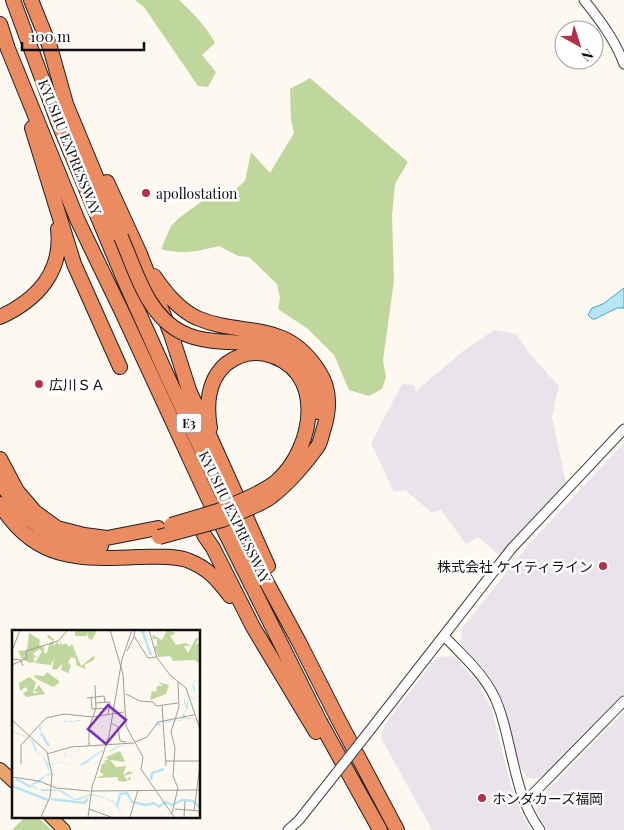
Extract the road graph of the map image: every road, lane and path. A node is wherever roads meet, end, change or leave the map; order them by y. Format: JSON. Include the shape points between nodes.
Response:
{"nodes":[{"id":1,"x":13,"y":0,"type":"edge"},
{"id":2,"x":31,"y":0,"type":"edge"},
{"id":3,"x":584,"y":0,"type":"edge"},
{"id":4,"x":0,"y":24,"type":"edge"},
{"id":5,"x":8,"y":50,"type":"junction"},
{"id":6,"x":624,"y":64,"type":"edge"},
{"id":7,"x":107,"y":182,"type":"dead end"},
{"id":8,"x":56,"y":208,"type":"junction"},
{"id":9,"x":140,"y":254,"type":"junction"},
{"id":10,"x":0,"y":317,"type":"edge"},
{"id":11,"x":120,"y":366,"type":"dead end"},
{"id":12,"x":624,"y":429,"type":"edge"},
{"id":13,"x":212,"y":444,"type":"junction"},
{"id":14,"x":0,"y":459,"type":"edge"},
{"id":15,"x":307,"y":459,"type":"junction"},
{"id":16,"x":0,"y":480,"type":"edge"},
{"id":17,"x":250,"y":502,"type":"junction"},
{"id":18,"x":0,"y":504,"type":"edge"},
{"id":19,"x":158,"y":533,"type":"junction"},
{"id":20,"x":204,"y":535,"type":"dead end"},
{"id":21,"x":253,"y":627,"type":"junction"},
{"id":22,"x":444,"y":636,"type":"junction"},
{"id":23,"x":299,"y":642,"type":"junction"},
{"id":24,"x":624,"y":701,"type":"edge"},
{"id":25,"x":0,"y":769,"type":"edge"},
{"id":26,"x":12,"y":780,"type":"edge"},
{"id":27,"x":525,"y":802,"type":"junction"},
{"id":28,"x":52,"y":818,"type":"edge"},
{"id":29,"x":64,"y":830,"type":"edge"},
{"id":30,"x":288,"y":830,"type":"edge"},
{"id":31,"x":379,"y":830,"type":"edge"},
{"id":32,"x":397,"y":830,"type":"edge"},
{"id":33,"x":540,"y":830,"type":"edge"}],
"edges":[{"from":1,"to":23,"type":"highway","name":"KYUSHU EXPRESSWAY","number":"E3","via":[[62,130],[126,284],[240,533]]},
{"from":2,"to":15,"type":"highway","bridge":true,"via":[[50,47],[66,104],[148,299],[164,322],[192,338],[276,346],[301,361],[310,375],[318,408]]},
{"from":3,"to":6,"type":"street","via":[[602,22]]},
{"from":4,"to":5,"type":"highway","name":"KYUSHU EXPRESSWAY","number":"E3"},
{"from":5,"to":8,"type":"highway"},
{"from":5,"to":31,"type":"highway","name":"KYUSHU EXPRESSWAY","number":"E3","via":[[78,221],[204,490],[320,722]]},
{"from":7,"to":9,"type":"highway"},
{"from":8,"to":10,"type":"highway","via":[[60,242],[50,276],[24,304]]},
{"from":8,"to":11,"type":"highway","via":[[74,264]]},
{"from":9,"to":13,"type":"highway"},
{"from":9,"to":15,"type":"highway","via":[[162,288],[179,306],[197,318],[276,335],[296,344],[310,357],[322,374],[327,390],[328,413],[319,444]]},
{"from":12,"to":22,"type":"street","via":[[512,548]]},
{"from":13,"to":17,"type":"highway","via":[[208,400],[212,383],[222,368],[232,360],[253,352],[273,356],[288,364],[304,386],[309,405],[305,438],[290,467]]},
{"from":13,"to":23,"type":"highway"},
{"from":14,"to":19,"type":"highway","via":[[17,491],[35,512],[57,528],[107,538]]},
{"from":15,"to":17,"type":"highway","via":[[271,497]]},
{"from":16,"to":19,"type":"highway","via":[[28,520],[50,535],[71,543],[101,546]]},
{"from":17,"to":19,"type":"highway","bridge":true,"via":[[218,510]]},
{"from":18,"to":21,"type":"highway","via":[[26,536],[51,551],[76,557],[160,556],[184,560],[202,568],[217,578]]},
{"from":20,"to":21,"type":"highway"},
{"from":21,"to":31,"type":"highway"},
{"from":22,"to":27,"type":"street","via":[[474,666],[492,692]]},
{"from":22,"to":30,"type":"street","bridge":true,"via":[[300,820]]},
{"from":23,"to":32,"type":"highway","name":"KYUSHU EXPRESSWAY","number":"E3"},
{"from":24,"to":27,"type":"street"},
{"from":25,"to":26,"type":"highway"},
{"from":27,"to":33,"type":"street"},
{"from":28,"to":29,"type":"highway"}]}
